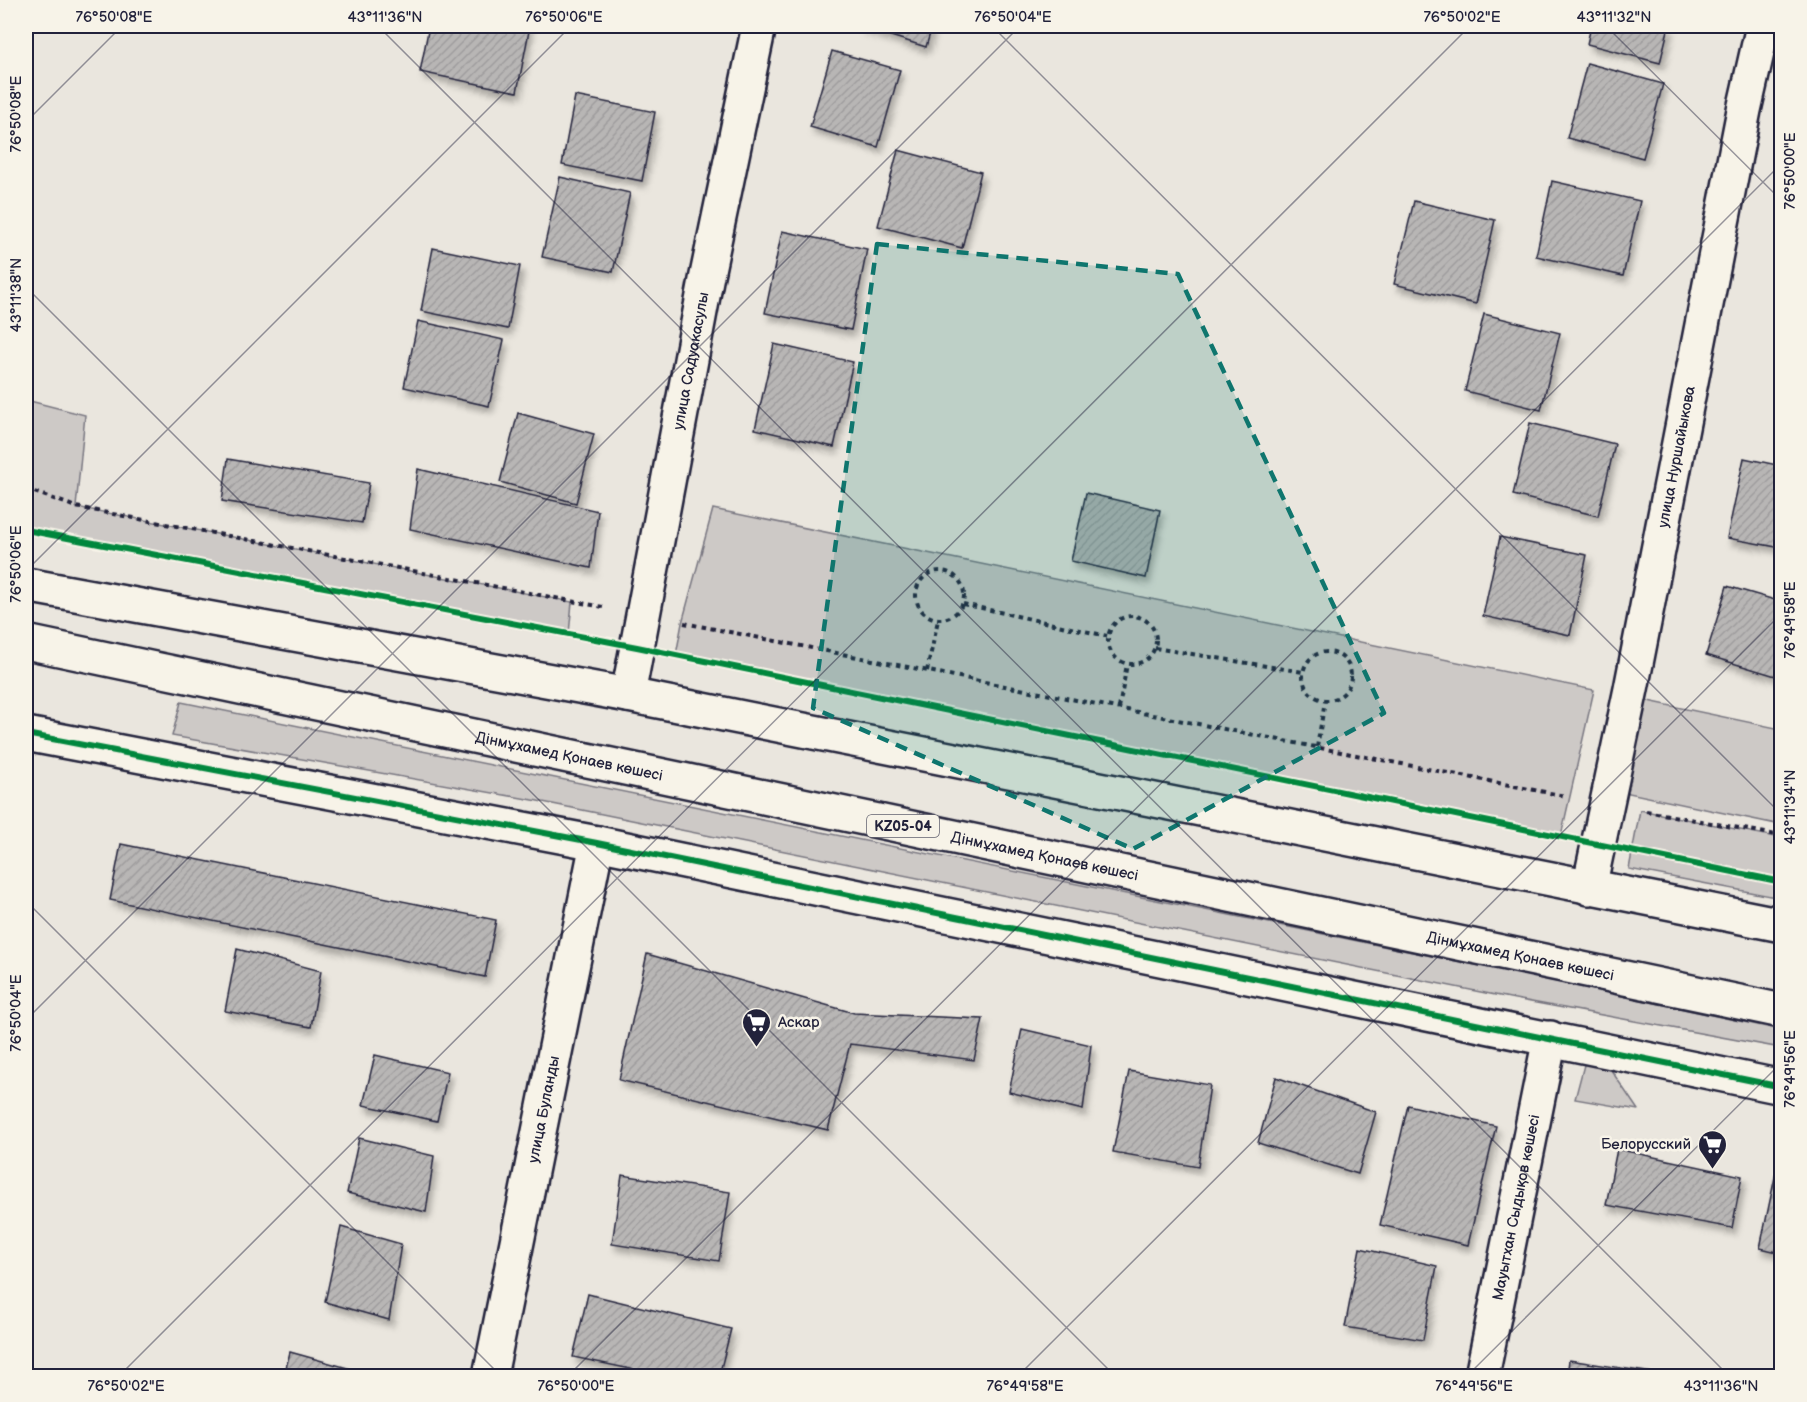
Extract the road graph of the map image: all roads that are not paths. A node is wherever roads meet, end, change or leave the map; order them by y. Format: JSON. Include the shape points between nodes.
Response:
{"nodes":[{"id":1,"x":759,"y":26,"type":"edge"},
{"id":2,"x":1763,"y":26,"type":"edge"},
{"id":3,"x":26,"y":585,"type":"edge"},
{"id":4,"x":26,"y":642,"type":"edge"},
{"id":5,"x":628,"y":695,"type":"junction"},
{"id":6,"x":26,"y":734,"type":"edge"},
{"id":7,"x":597,"y":843,"type":"junction"},
{"id":8,"x":1589,"y":888,"type":"junction"},
{"id":9,"x":1782,"y":925,"type":"edge"},
{"id":10,"x":1782,"y":1011,"type":"edge"},
{"id":11,"x":1550,"y":1038,"type":"junction"},
{"id":12,"x":1782,"y":1087,"type":"edge"},
{"id":13,"x":490,"y":1377,"type":"edge"},
{"id":14,"x":1482,"y":1377,"type":"edge"}],
"edges":[{"from":1,"to":5,"type":"street","name":"улица Садуакасулы","via":[[706,280]]},
{"from":2,"to":8,"type":"street","name":"улица Нуршайыкова"},
{"from":3,"to":5,"type":"street"},
{"from":4,"to":10,"type":"street","name":"Дінмұхамед Қонаев көшесі","number":"KZ05-04"},
{"from":5,"to":8,"type":"street"},
{"from":6,"to":7,"type":"street"},
{"from":7,"to":11,"type":"street"},
{"from":7,"to":13,"type":"street","name":"улица Буланды"},
{"from":8,"to":9,"type":"street"},
{"from":11,"to":12,"type":"street"},
{"from":11,"to":14,"type":"street","name":"Мауытхан Сыдықов көшесі"}]}
